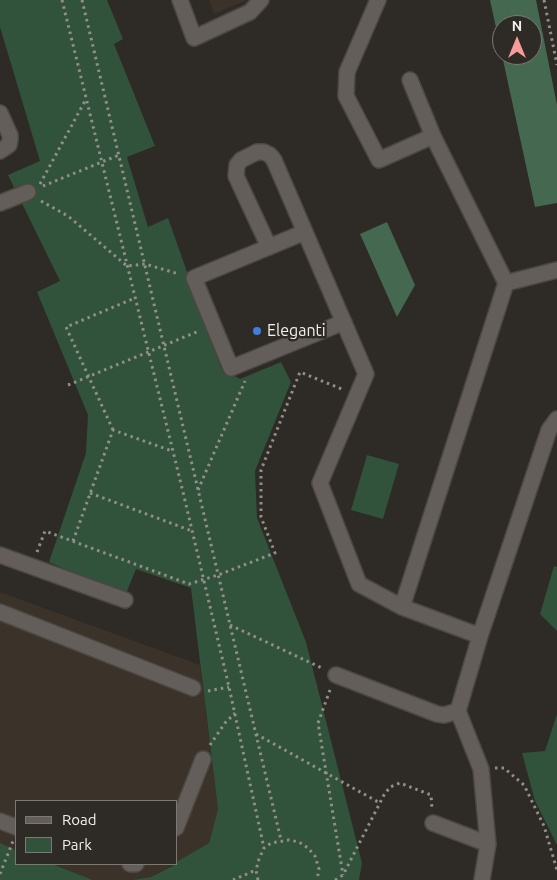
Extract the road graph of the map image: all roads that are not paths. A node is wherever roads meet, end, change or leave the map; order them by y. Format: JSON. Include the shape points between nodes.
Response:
{"nodes":[{"id":1,"x":180,"y":0,"type":"edge"},
{"id":2,"x":261,"y":0,"type":"edge"},
{"id":3,"x":378,"y":0,"type":"edge"},
{"id":4,"x":410,"y":80,"type":"dead end"},
{"id":5,"x":0,"y":113,"type":"edge"},
{"id":6,"x":433,"y":136,"type":"junction"},
{"id":7,"x":0,"y":151,"type":"edge"},
{"id":8,"x":25,"y":193,"type":"road end"},
{"id":9,"x":0,"y":203,"type":"edge"},
{"id":10,"x":305,"y":232,"type":"junction"},
{"id":11,"x":269,"y":247,"type":"junction"},
{"id":12,"x":557,"y":270,"type":"edge"},
{"id":13,"x":506,"y":283,"type":"junction"},
{"id":14,"x":344,"y":322,"type":"junction"},
{"id":15,"x":557,"y":419,"type":"edge"},
{"id":16,"x":0,"y":555,"type":"edge"},
{"id":17,"x":125,"y":600,"type":"dead end"},
{"id":18,"x":402,"y":607,"type":"junction"},
{"id":19,"x":0,"y":612,"type":"edge"},
{"id":20,"x":480,"y":636,"type":"junction"},
{"id":21,"x":336,"y":675,"type":"road end"},
{"id":22,"x":193,"y":688,"type":"dead end"},
{"id":23,"x":458,"y":711,"type":"junction"},
{"id":24,"x":203,"y":759,"type":"road end"},
{"id":25,"x":0,"y":821,"type":"edge"},
{"id":26,"x":178,"y":823,"type":"edge"},
{"id":27,"x":434,"y":823,"type":"road end"},
{"id":28,"x":15,"y":833,"type":"edge"},
{"id":29,"x":488,"y":844,"type":"junction"},
{"id":30,"x":482,"y":880,"type":"edge"}],
"edges":[{"from":1,"to":2,"type":"lane","via":[[194,38],[250,12]]},
{"from":3,"to":6,"type":"lane","via":[[347,72],[346,96],[379,160]]},
{"from":4,"to":6,"type":"lane"},
{"from":5,"to":7,"type":"lane","via":[[10,136],[9,145]]},
{"from":6,"to":13,"type":"lane"},
{"from":8,"to":9,"type":"lane"},
{"from":10,"to":11,"type":"lane"},
{"from":10,"to":11,"type":"lane","via":[[274,160],[264,152],[257,152],[241,160],[236,176]]},
{"from":10,"to":14,"type":"lane"},
{"from":11,"to":14,"type":"lane","via":[[194,278],[231,368]]},
{"from":12,"to":13,"type":"lane"},
{"from":13,"to":18,"type":"lane"},
{"from":14,"to":18,"type":"lane","via":[[366,374],[320,483],[359,584]]},
{"from":15,"to":20,"type":"lane","via":[[549,430]]},
{"from":16,"to":17,"type":"lane"},
{"from":18,"to":20,"type":"lane"},
{"from":19,"to":22,"type":"lane"},
{"from":20,"to":23,"type":"lane"},
{"from":21,"to":23,"type":"lane","via":[[437,714]]},
{"from":23,"to":29,"type":"lane","via":[[481,768]]},
{"from":24,"to":26,"type":"lane"},
{"from":25,"to":28,"type":"lane"},
{"from":27,"to":29,"type":"lane"},
{"from":29,"to":30,"type":"lane"}]}
